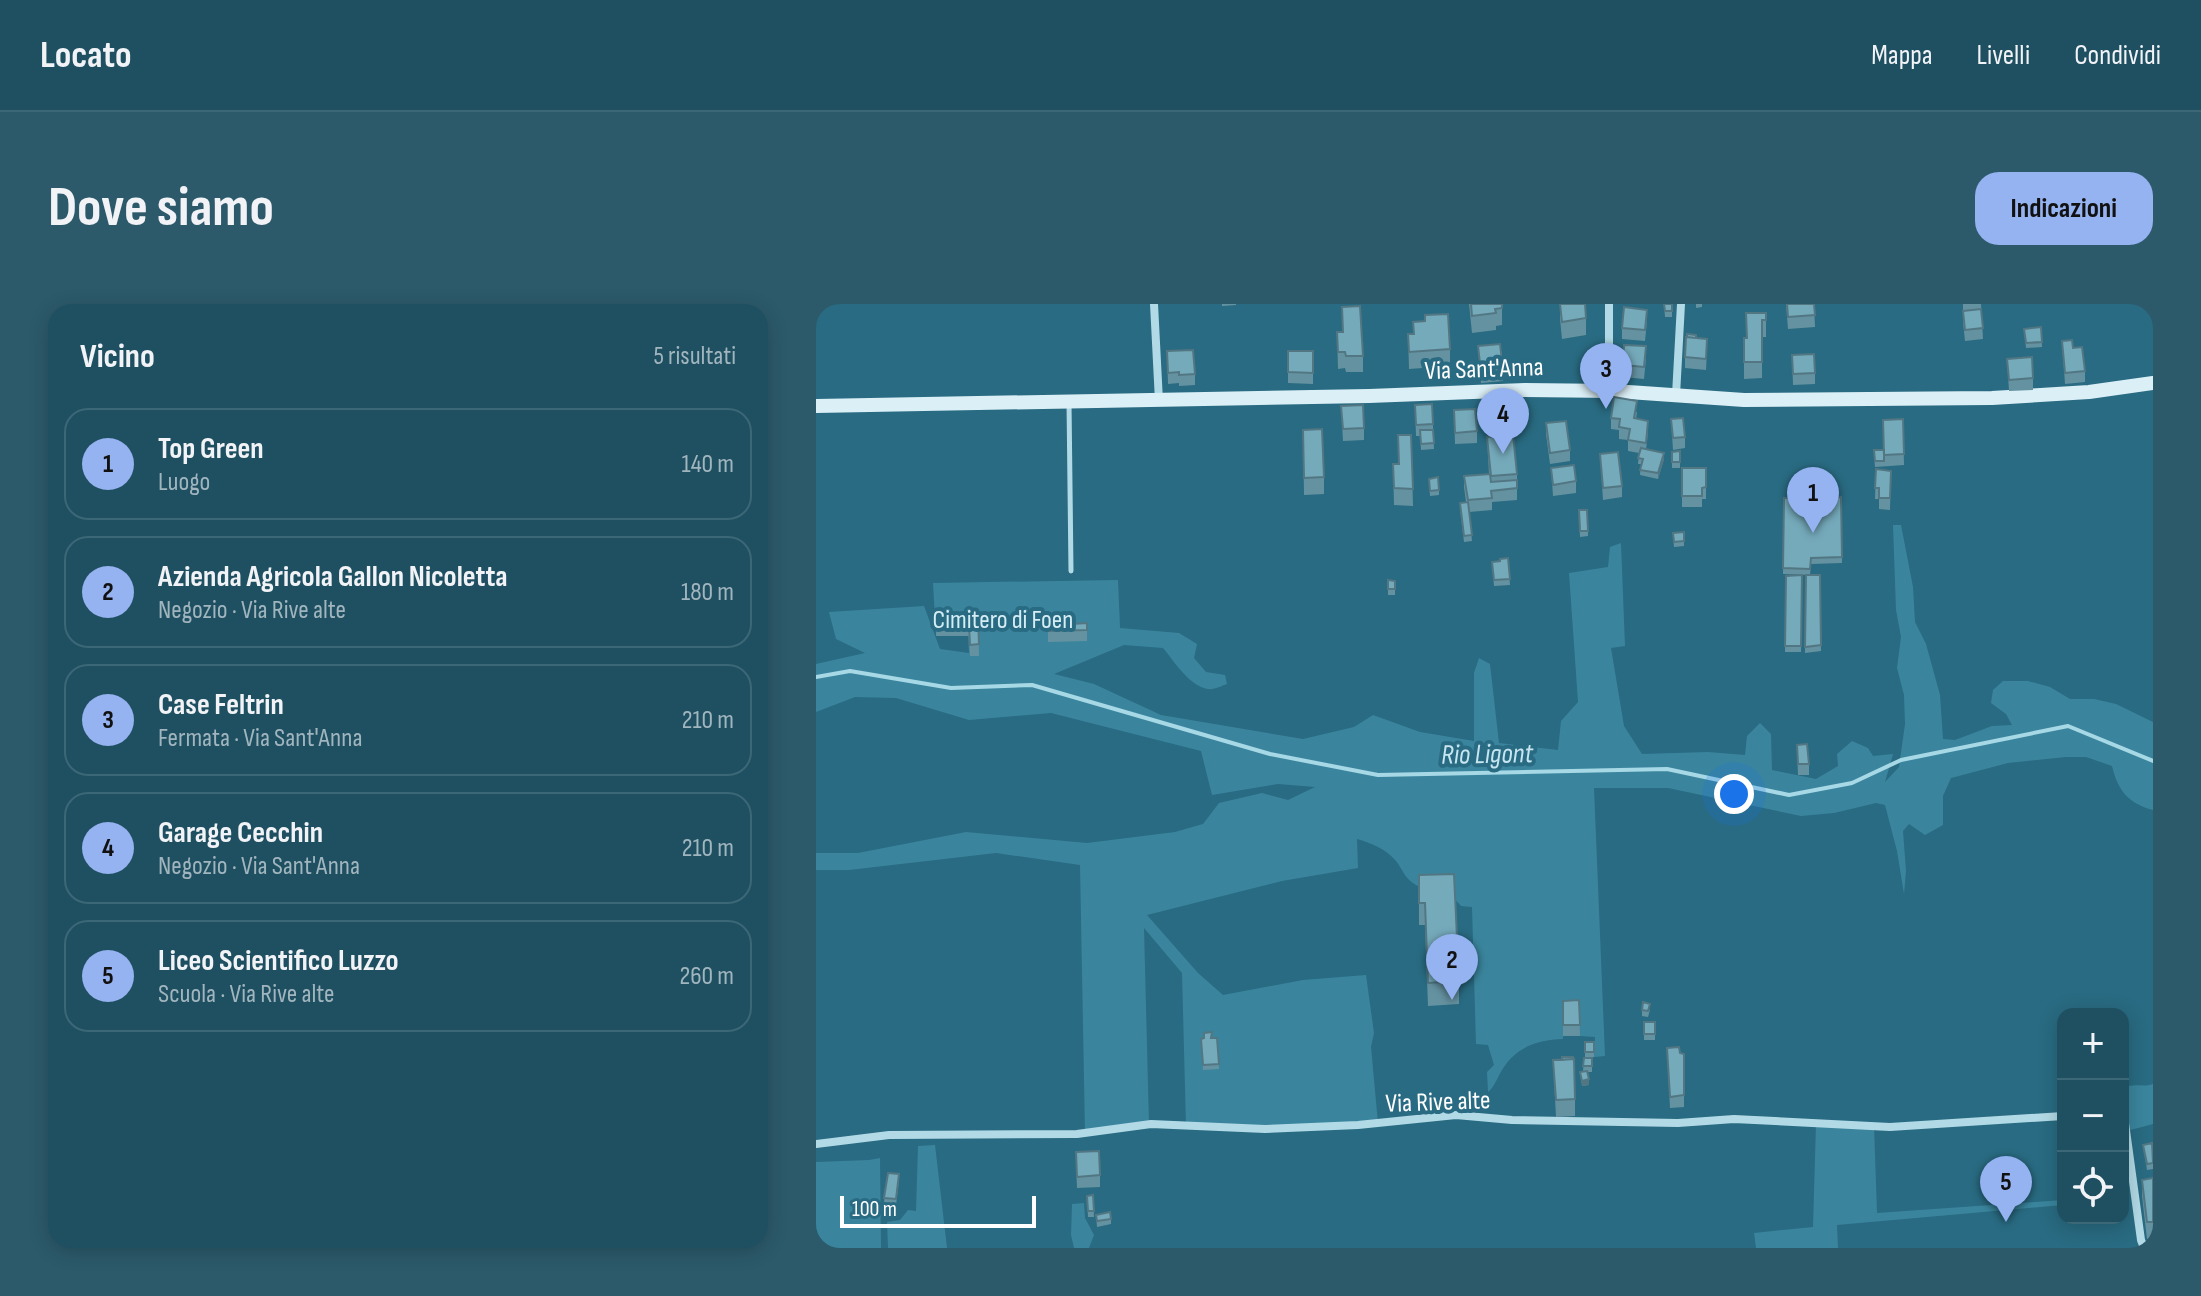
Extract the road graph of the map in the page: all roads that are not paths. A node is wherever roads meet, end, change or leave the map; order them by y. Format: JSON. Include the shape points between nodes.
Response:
{"nodes":[{"id":1,"x":1154,"y":304,"type":"edge"},
{"id":2,"x":1609,"y":304,"type":"edge"},
{"id":3,"x":1681,"y":304,"type":"edge"},
{"id":4,"x":2153,"y":383,"type":"edge"},
{"id":5,"x":1609,"y":391,"type":"junction"},
{"id":6,"x":1676,"y":395,"type":"junction"},
{"id":7,"x":1069,"y":401,"type":"junction"},
{"id":8,"x":1159,"y":401,"type":"junction"},
{"id":9,"x":816,"y":406,"type":"edge"},
{"id":10,"x":1071,"y":571,"type":"dead end"},
{"id":11,"x":2057,"y":1116,"type":"edge"},
{"id":12,"x":2129,"y":1141,"type":"edge"},
{"id":13,"x":816,"y":1144,"type":"edge"},
{"id":14,"x":2144,"y":1248,"type":"edge"}],
"edges":[{"from":1,"to":8,"type":"street"},
{"from":2,"to":5,"type":"street"},
{"from":3,"to":6,"type":"street"},
{"from":4,"to":6,"type":"main road","name":"Via Sant'Anna","via":[[1992,398],[1744,400]]},
{"from":5,"to":6,"type":"main road","name":"Via Sant'Anna"},
{"from":5,"to":8,"type":"main road","name":"Via Sant'Anna"},
{"from":7,"to":8,"type":"main road","name":"Via Sant'Anna"},
{"from":7,"to":9,"type":"main road","name":"Via Sant'Anna"},
{"from":7,"to":10,"type":"lane"},
{"from":11,"to":13,"type":"street","name":"Via Rive alte","via":[[1890,1127],[1456,1115],[1345,1126],[1151,1124],[1077,1134],[889,1135]]},
{"from":12,"to":14,"type":"street"}]}
